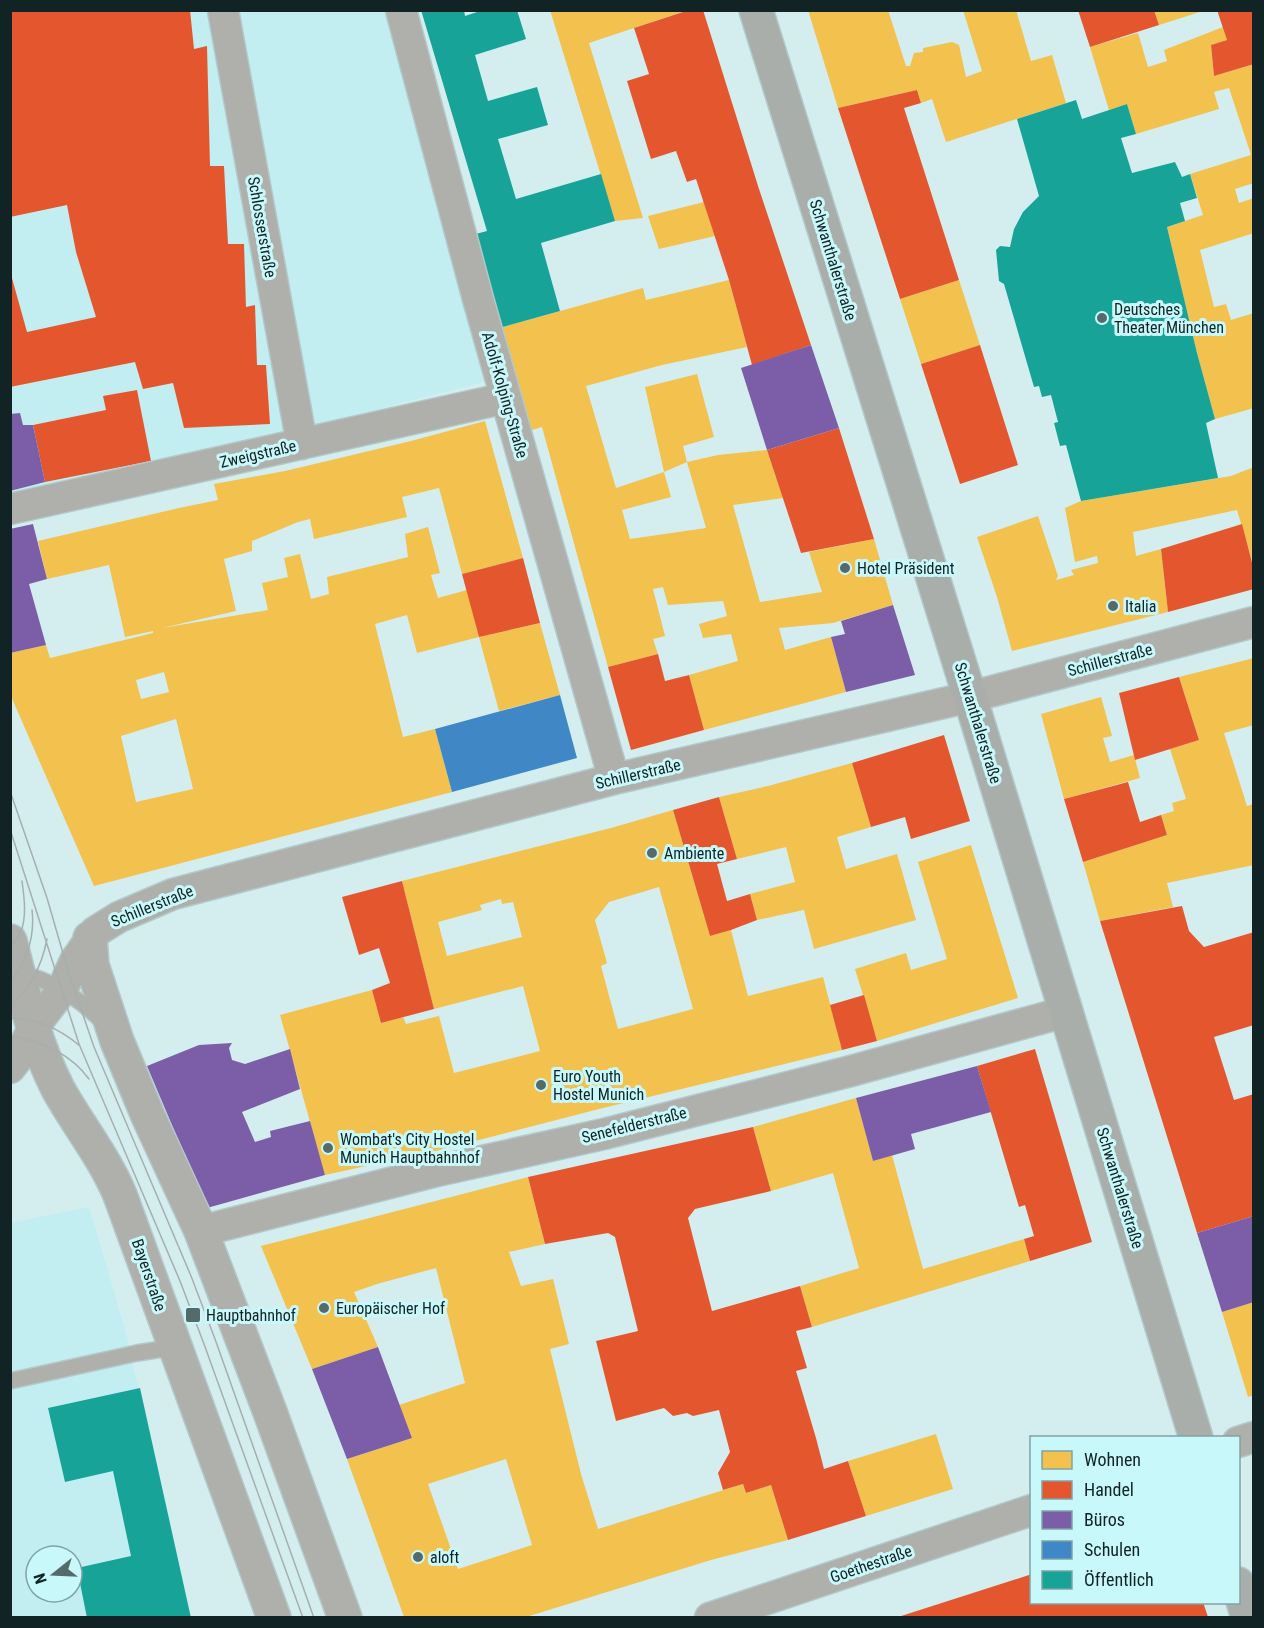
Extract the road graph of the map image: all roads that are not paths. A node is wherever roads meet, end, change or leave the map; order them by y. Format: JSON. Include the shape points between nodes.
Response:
{"nodes":[{"id":1,"x":223,"y":10,"type":"edge"},
{"id":2,"x":401,"y":10,"type":"edge"},
{"id":3,"x":756,"y":10,"type":"edge"},
{"id":4,"x":506,"y":398,"type":"junction"},
{"id":5,"x":302,"y":444,"type":"junction"},
{"id":6,"x":10,"y":509,"type":"edge"},
{"id":7,"x":1254,"y":622,"type":"edge"},
{"id":8,"x":970,"y":697,"type":"junction"},
{"id":9,"x":614,"y":779,"type":"junction"},
{"id":10,"x":90,"y":938,"type":"junction"},
{"id":11,"x":10,"y":941,"type":"edge"},
{"id":12,"x":14,"y":973,"type":"edge"},
{"id":13,"x":62,"y":990,"type":"junction"},
{"id":14,"x":1065,"y":1012,"type":"junction"},
{"id":15,"x":33,"y":1028,"type":"junction"},
{"id":16,"x":117,"y":1041,"type":"junction"},
{"id":17,"x":10,"y":1068,"type":"edge"},
{"id":18,"x":10,"y":1078,"type":"edge"},
{"id":19,"x":59,"y":1090,"type":"junction"},
{"id":20,"x":201,"y":1231,"type":"junction"},
{"id":21,"x":175,"y":1347,"type":"junction"},
{"id":22,"x":10,"y":1381,"type":"edge"},
{"id":23,"x":1196,"y":1436,"type":"edge"},
{"id":24,"x":1030,"y":1511,"type":"edge"},
{"id":25,"x":1240,"y":1588,"type":"edge"},
{"id":26,"x":274,"y":1617,"type":"edge"},
{"id":27,"x":345,"y":1617,"type":"edge"},
{"id":28,"x":710,"y":1617,"type":"edge"},
{"id":29,"x":1248,"y":1617,"type":"edge"}],
"edges":[{"from":1,"to":5,"type":"street","name":"Schlosserstraße"},
{"from":2,"to":4,"type":"street","name":"Adolf-Kolping-Straße"},
{"from":3,"to":8,"type":"main road","name":"Schwanthalerstraße"},
{"from":4,"to":5,"type":"street","name":"Zweigstraße"},
{"from":4,"to":9,"type":"street","name":"Adolf-Kolping-Straße"},
{"from":5,"to":6,"type":"street","name":"Zweigstraße"},
{"from":7,"to":8,"type":"street","name":"Schillerstraße"},
{"from":8,"to":9,"type":"street","name":"Schillerstraße"},
{"from":8,"to":14,"type":"main road","name":"Schwanthalerstraße"},
{"from":9,"to":10,"type":"street","name":"Schillerstraße","via":[[173,894],[111,921]]},
{"from":10,"to":13,"type":"street","name":"Schillerstraße"},
{"from":10,"to":16,"type":"street","via":[[92,964]]},
{"from":11,"to":12,"type":"street","name":"Bayerstraße"},
{"from":12,"to":13,"type":"lane","via":[[45,980]]},
{"from":12,"to":15,"type":"street","name":"Bayerstraße"},
{"from":13,"to":15,"type":"street","name":"Schillerstraße"},
{"from":13,"to":16,"type":"lane","via":[[94,1012]]},
{"from":14,"to":20,"type":"street","name":"Senefelderstraße","via":[[604,1134],[437,1171]]},
{"from":14,"to":23,"type":"main road","name":"Schwanthalerstraße"},
{"from":15,"to":17,"type":"street","name":"Schillerstraße"},
{"from":15,"to":19,"type":"street","name":"Bayerstraße"},
{"from":16,"to":20,"type":"street"},
{"from":18,"to":19,"type":"street","via":[[33,1080]]},
{"from":19,"to":21,"type":"street","name":"Bayerstraße","via":[[114,1181]]},
{"from":20,"to":27,"type":"street"},
{"from":21,"to":22,"type":"lane"},
{"from":21,"to":26,"type":"street","name":"Bayerstraße"},
{"from":24,"to":28,"type":"street","name":"Goethestraße"},
{"from":25,"to":29,"type":"main road"}]}
